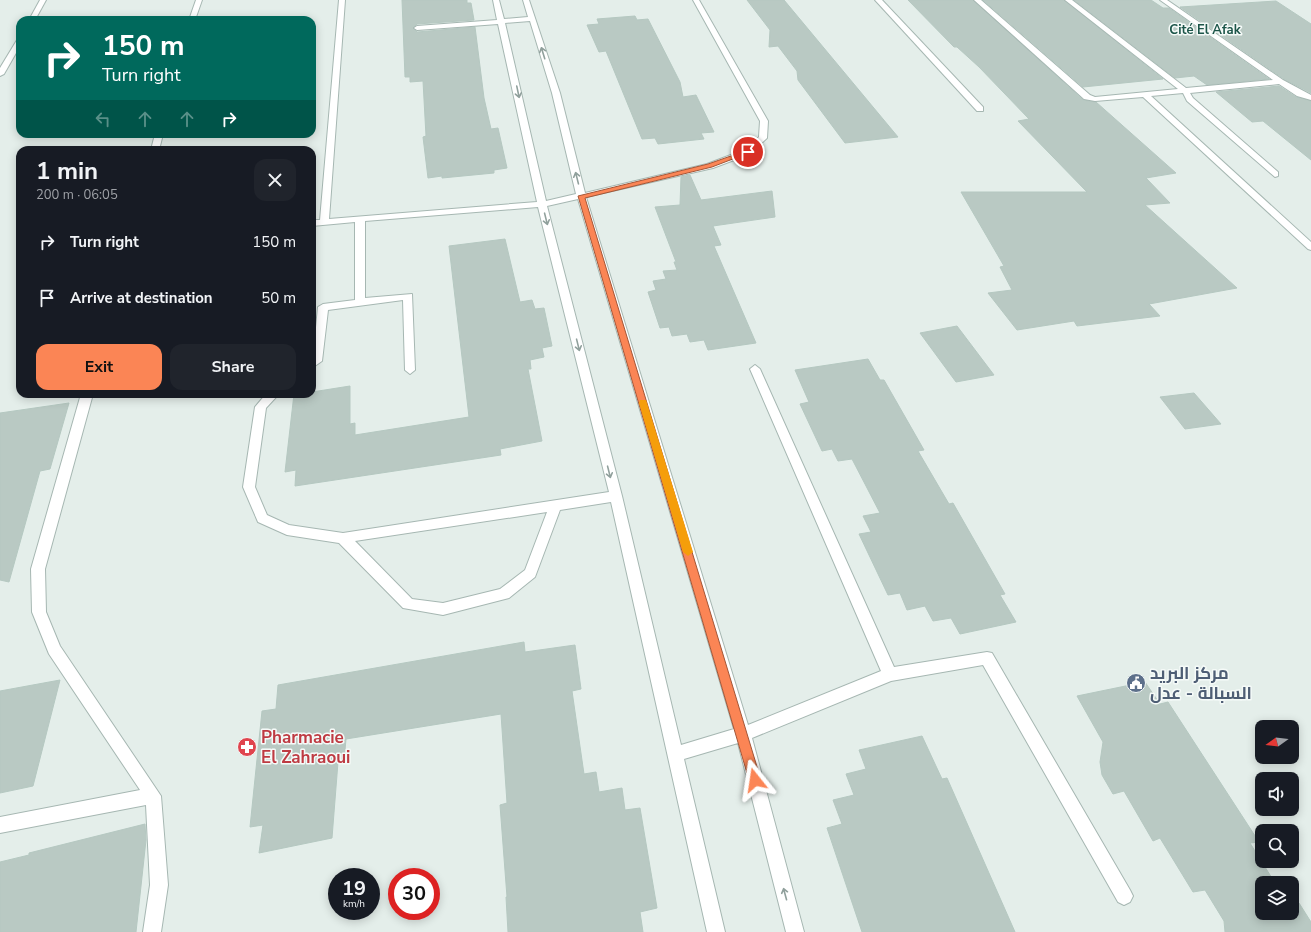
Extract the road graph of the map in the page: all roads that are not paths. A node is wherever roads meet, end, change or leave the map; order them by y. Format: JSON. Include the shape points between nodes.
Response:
{"nodes":[{"id":1,"x":44,"y":0,"type":"edge"},
{"id":2,"x":200,"y":0,"type":"edge"},
{"id":3,"x":342,"y":0,"type":"edge"},
{"id":4,"x":496,"y":0,"type":"edge"},
{"id":5,"x":526,"y":0,"type":"edge"},
{"id":6,"x":696,"y":0,"type":"edge"},
{"id":7,"x":878,"y":0,"type":"edge"},
{"id":8,"x":977,"y":0,"type":"edge"},
{"id":9,"x":1068,"y":0,"type":"edge"},
{"id":10,"x":1163,"y":0,"type":"edge"},
{"id":11,"x":34,"y":16,"type":"edge"},
{"id":12,"x":194,"y":16,"type":"edge"},
{"id":13,"x":533,"y":19,"type":"junction"},
{"id":14,"x":502,"y":22,"type":"junction"},
{"id":15,"x":417,"y":28,"type":"dead end"},
{"id":16,"x":14,"y":50,"type":"edge"},
{"id":17,"x":0,"y":74,"type":"edge"},
{"id":18,"x":1280,"y":82,"type":"junction"},
{"id":19,"x":1185,"y":91,"type":"junction"},
{"id":20,"x":1144,"y":94,"type":"junction"},
{"id":21,"x":1311,"y":98,"type":"edge"},
{"id":22,"x":980,"y":109,"type":"dead end"},
{"id":23,"x":1275,"y":174,"type":"dead end"},
{"id":24,"x":581,"y":196,"type":"junction"},
{"id":25,"x":542,"y":204,"type":"junction"},
{"id":26,"x":360,"y":220,"type":"junction"},
{"id":27,"x":324,"y":222,"type":"junction"},
{"id":28,"x":316,"y":223,"type":"edge"},
{"id":29,"x":1311,"y":247,"type":"edge"},
{"id":30,"x":360,"y":302,"type":"junction"},
{"id":31,"x":316,"y":362,"type":"edge"},
{"id":32,"x":755,"y":369,"type":"dead end"},
{"id":33,"x":410,"y":370,"type":"dead end"},
{"id":34,"x":86,"y":398,"type":"edge"},
{"id":35,"x":269,"y":398,"type":"edge"},
{"id":36,"x":616,"y":496,"type":"junction"},
{"id":37,"x":555,"y":506,"type":"junction"},
{"id":38,"x":343,"y":538,"type":"junction"},
{"id":39,"x":890,"y":674,"type":"junction"},
{"id":40,"x":743,"y":734,"type":"junction"},
{"id":41,"x":676,"y":754,"type":"junction"},
{"id":42,"x":153,"y":796,"type":"junction"},
{"id":43,"x":0,"y":825,"type":"edge"},
{"id":44,"x":1124,"y":896,"type":"dead end"},
{"id":45,"x":152,"y":932,"type":"edge"},
{"id":46,"x":716,"y":932,"type":"edge"},
{"id":47,"x":795,"y":932,"type":"edge"}],
"edges":[{"from":1,"to":11,"type":"street"},
{"from":2,"to":12,"type":"street"},
{"from":3,"to":27,"type":"street"},
{"from":4,"to":14,"type":"street"},
{"from":5,"to":13,"type":"street"},
{"from":6,"to":24,"type":"street","via":[[764,121],[763,138],[748,152],[710,166]]},
{"from":7,"to":22,"type":"street"},
{"from":8,"to":20,"type":"street","via":[[1087,97],[1095,99]]},
{"from":9,"to":19,"type":"street"},
{"from":10,"to":18,"type":"street"},
{"from":13,"to":14,"type":"street"},
{"from":24,"to":13,"type":"street","one_way":true,"via":[[556,93]]},
{"from":14,"to":15,"type":"street"},
{"from":14,"to":25,"type":"street","one_way":true},
{"from":16,"to":17,"type":"street"},
{"from":18,"to":19,"type":"street"},
{"from":18,"to":21,"type":"street"},
{"from":19,"to":20,"type":"street"},
{"from":19,"to":23,"type":"street","via":[[1190,99]]},
{"from":20,"to":29,"type":"street"},
{"from":24,"to":25,"type":"street"},
{"from":24,"to":40,"type":"street"},
{"from":25,"to":26,"type":"street"},
{"from":25,"to":36,"type":"street","one_way":true},
{"from":26,"to":27,"type":"street"},
{"from":26,"to":30,"type":"street"},
{"from":27,"to":28,"type":"street"},
{"from":30,"to":31,"type":"street","via":[[323,307]]},
{"from":30,"to":33,"type":"street","via":[[408,296]]},
{"from":32,"to":39,"type":"street"},
{"from":34,"to":42,"type":"street","via":[[38,569],[39,612],[54,650]]},
{"from":35,"to":38,"type":"street","via":[[261,407],[249,487],[262,518],[287,530]]},
{"from":36,"to":37,"type":"street"},
{"from":36,"to":41,"type":"street"},
{"from":37,"to":38,"type":"street"},
{"from":37,"to":38,"type":"street","via":[[530,573],[504,594],[443,609],[408,604]]},
{"from":39,"to":40,"type":"street"},
{"from":39,"to":44,"type":"street","via":[[987,658]]},
{"from":40,"to":41,"type":"street"},
{"from":47,"to":40,"type":"street","one_way":true},
{"from":41,"to":46,"type":"street"},
{"from":42,"to":43,"type":"street"},
{"from":42,"to":45,"type":"street","via":[[159,885]]}]}
